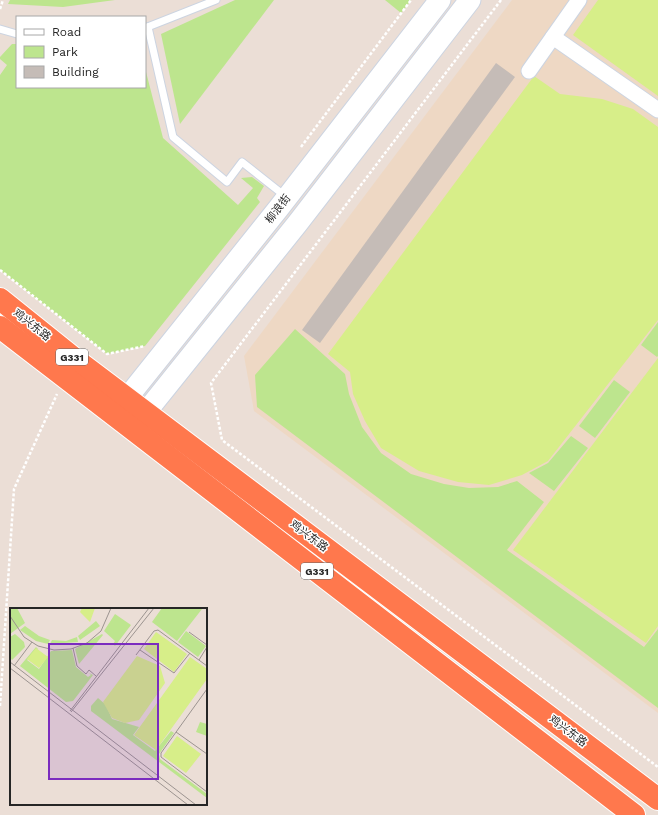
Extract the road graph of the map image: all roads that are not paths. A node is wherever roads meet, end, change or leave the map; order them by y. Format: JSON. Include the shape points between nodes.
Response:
{"nodes":[{"id":1,"x":216,"y":0,"type":"edge"},
{"id":2,"x":440,"y":0,"type":"edge"},
{"id":3,"x":470,"y":0,"type":"edge"},
{"id":4,"x":579,"y":0,"type":"edge"},
{"id":5,"x":147,"y":28,"type":"edge"},
{"id":6,"x":0,"y":29,"type":"edge"},
{"id":7,"x":16,"y":34,"type":"edge"},
{"id":8,"x":553,"y":37,"type":"junction"},
{"id":9,"x":529,"y":70,"type":"dead end"},
{"id":10,"x":658,"y":110,"type":"edge"},
{"id":11,"x":287,"y":198,"type":"junction"},
{"id":12,"x":0,"y":299,"type":"edge"},
{"id":13,"x":0,"y":327,"type":"edge"},
{"id":14,"x":127,"y":398,"type":"junction"},
{"id":15,"x":146,"y":412,"type":"junction"},
{"id":16,"x":122,"y":419,"type":"junction"},
{"id":17,"x":658,"y":799,"type":"edge"},
{"id":18,"x":634,"y":815,"type":"edge"}],
"edges":[{"from":1,"to":5,"type":"lane"},
{"from":2,"to":11,"type":"main road","name":"柳浪街"},
{"from":3,"to":15,"type":"main road","via":[[297,224]]},
{"from":4,"to":8,"type":"street"},
{"from":5,"to":11,"type":"lane","via":[[173,137],[227,182],[242,162]]},
{"from":6,"to":7,"type":"lane"},
{"from":8,"to":9,"type":"street"},
{"from":8,"to":10,"type":"street"},
{"from":11,"to":14,"type":"main road","name":"柳浪街"},
{"from":12,"to":14,"type":"highway","name":"鸡兴东路","number":"G331"},
{"from":13,"to":16,"type":"highway","name":"鸡兴东路","number":"G331"},
{"from":14,"to":15,"type":"highway","name":"鸡兴东路","number":"G331"},
{"from":14,"to":16,"type":"main road","name":"柳浪街"},
{"from":15,"to":16,"type":"main road"},
{"from":15,"to":17,"type":"highway","name":"鸡兴东路","number":"G331"},
{"from":16,"to":18,"type":"highway","name":"鸡兴东路","number":"G331","via":[[148,442]]}]}
